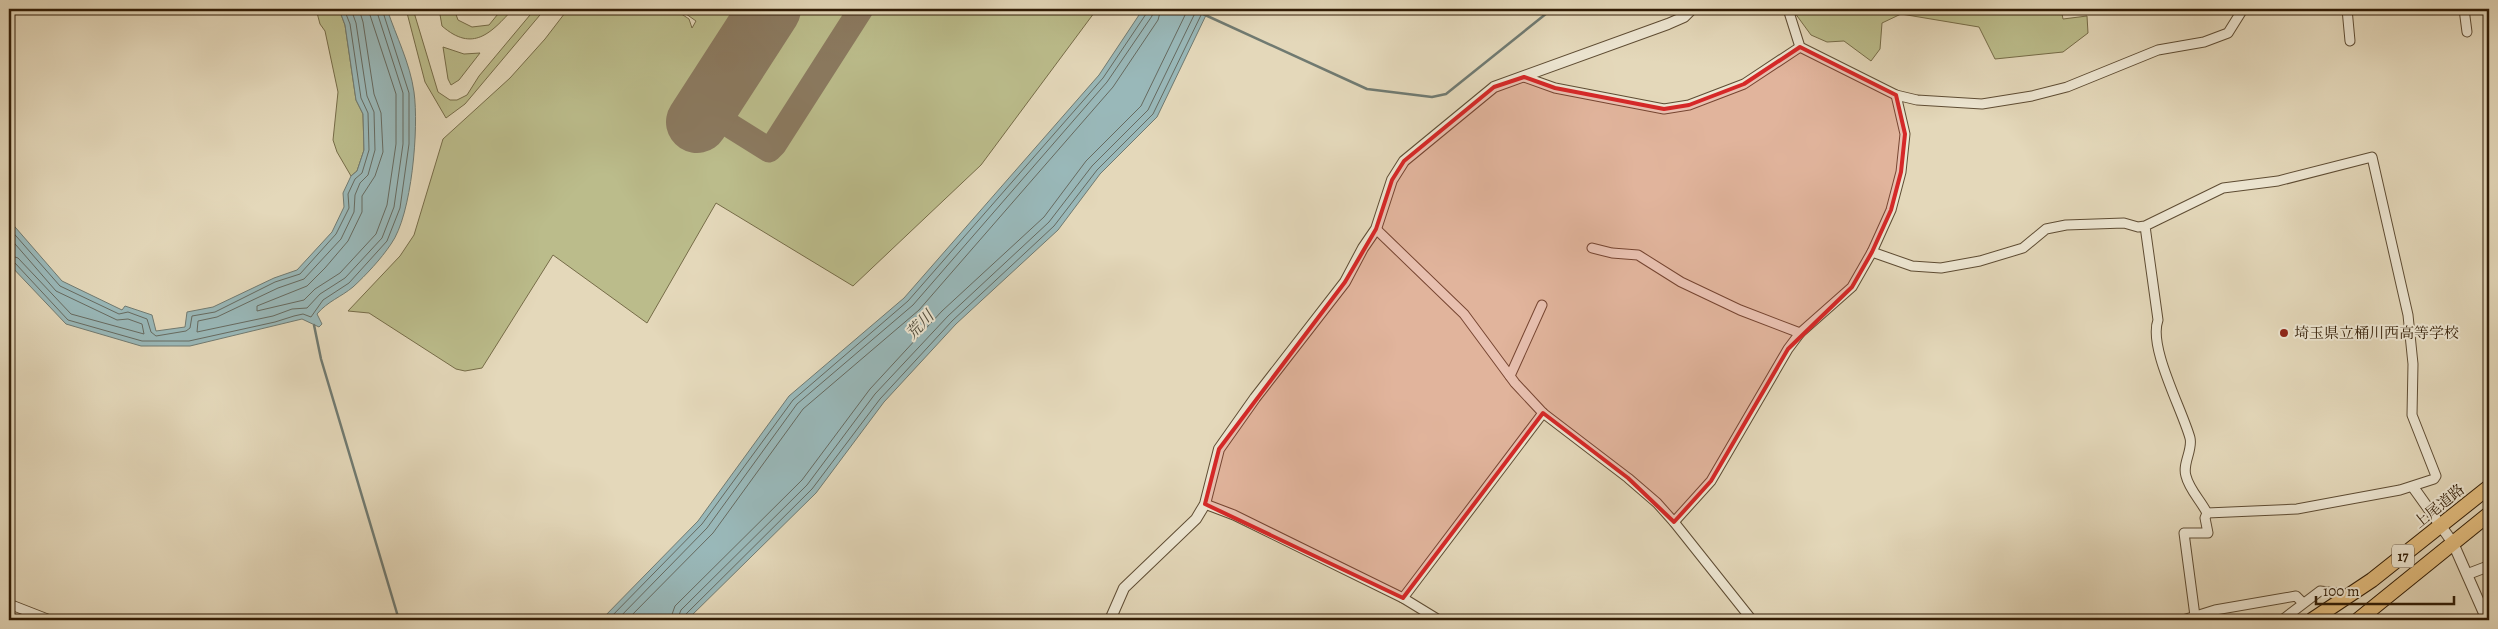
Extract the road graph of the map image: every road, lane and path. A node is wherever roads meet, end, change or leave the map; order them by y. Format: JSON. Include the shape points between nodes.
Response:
{"nodes":[{"id":1,"x":1692,"y":9,"type":"edge"},
{"id":2,"x":1788,"y":9,"type":"edge"},
{"id":3,"x":2243,"y":9,"type":"edge"},
{"id":4,"x":2347,"y":9,"type":"edge"},
{"id":5,"x":2464,"y":9,"type":"edge"},
{"id":6,"x":2467,"y":32,"type":"dead end"},
{"id":7,"x":2350,"y":41,"type":"dead end"},
{"id":8,"x":1800,"y":47,"type":"junction"},
{"id":9,"x":1524,"y":77,"type":"junction"},
{"id":10,"x":1896,"y":95,"type":"junction"},
{"id":11,"x":2145,"y":226,"type":"junction"},
{"id":12,"x":1376,"y":229,"type":"junction"},
{"id":13,"x":1592,"y":248,"type":"dead end"},
{"id":14,"x":1872,"y":252,"type":"junction"},
{"id":15,"x":1542,"y":305,"type":"dead end"},
{"id":16,"x":1800,"y":333,"type":"junction"},
{"id":17,"x":1510,"y":376,"type":"junction"},
{"id":18,"x":1544,"y":413,"type":"junction"},
{"id":19,"x":2489,"y":486,"type":"edge"},
{"id":20,"x":2413,"y":487,"type":"junction"},
{"id":21,"x":1205,"y":504,"type":"junction"},
{"id":22,"x":2207,"y":514,"type":"junction"},
{"id":23,"x":2489,"y":514,"type":"edge"},
{"id":24,"x":1674,"y":522,"type":"junction"},
{"id":25,"x":2442,"y":526,"type":"junction"},
{"id":26,"x":2453,"y":543,"type":"junction"},
{"id":27,"x":2489,"y":566,"type":"edge"},
{"id":28,"x":2468,"y":574,"type":"junction"},
{"id":29,"x":1403,"y":598,"type":"junction"},
{"id":30,"x":2345,"y":598,"type":"junction"},
{"id":31,"x":2303,"y":603,"type":"junction"},
{"id":32,"x":9,"y":604,"type":"edge"},
{"id":33,"x":2195,"y":616,"type":"junction"},
{"id":34,"x":2369,"y":616,"type":"edge"},
{"id":35,"x":50,"y":620,"type":"edge"},
{"id":36,"x":1110,"y":620,"type":"edge"},
{"id":37,"x":1439,"y":620,"type":"edge"},
{"id":38,"x":1752,"y":620,"type":"edge"},
{"id":39,"x":2183,"y":620,"type":"edge"},
{"id":40,"x":2282,"y":620,"type":"edge"},
{"id":41,"x":2312,"y":620,"type":"edge"},
{"id":42,"x":2358,"y":620,"type":"edge"},
{"id":43,"x":2487,"y":620,"type":"edge"}],
"edges":[{"from":1,"to":9,"type":"street","via":[[1684,17],[1668,24]]},
{"from":2,"to":8,"type":"street"},
{"from":3,"to":10,"type":"street","via":[[2228,33],[2158,50],[2067,87],[2032,96],[1982,104],[1917,100]]},
{"from":4,"to":7,"type":"street"},
{"from":5,"to":6,"type":"street"},
{"from":8,"to":9,"type":"street","via":[[1744,84],[1689,105],[1664,109],[1555,88]]},
{"from":8,"to":10,"type":"street"},
{"from":9,"to":12,"type":"street","via":[[1494,87],[1404,161],[1392,180]]},
{"from":10,"to":14,"type":"street","via":[[1905,134],[1901,172],[1891,210]]},
{"from":11,"to":14,"type":"street","via":[[2124,223],[2046,229],[2023,248],[1941,268],[1912,266]]},
{"from":11,"to":20,"type":"street","via":[[2223,188],[2278,181],[2372,157],[2408,315],[2413,364],[2412,415],[2436,476]]},
{"from":11,"to":22,"type":"street","via":[[2158,320],[2156,338],[2190,441],[2186,478]]},
{"from":12,"to":17,"type":"street","via":[[1464,314]]},
{"from":12,"to":21,"type":"street","via":[[1345,282],[1219,449]]},
{"from":13,"to":16,"type":"street","via":[[1638,255],[1680,282]]},
{"from":14,"to":16,"type":"street","via":[[1852,287]]},
{"from":15,"to":17,"type":"street"},
{"from":16,"to":24,"type":"street","via":[[1711,481]]},
{"from":17,"to":18,"type":"street"},
{"from":18,"to":24,"type":"street","via":[[1628,478]]},
{"from":18,"to":29,"type":"street"},
{"from":19,"to":25,"type":"highway","name":"上尾道路","number":"17"},
{"from":20,"to":22,"type":"street","via":[[2297,510]]},
{"from":20,"to":25,"type":"street"},
{"from":21,"to":29,"type":"street","via":[[1234,515]]},
{"from":21,"to":36,"type":"street","via":[[1181,535],[1124,588]]},
{"from":22,"to":33,"type":"street","via":[[2208,533],[2184,533]]},
{"from":23,"to":26,"type":"highway","number":"17"},
{"from":24,"to":38,"type":"street"},
{"from":25,"to":26,"type":"street"},
{"from":25,"to":30,"type":"highway","name":"上尾道路","number":"17"},
{"from":26,"to":28,"type":"street"},
{"from":26,"to":34,"type":"highway","number":"17"},
{"from":27,"to":28,"type":"street"},
{"from":28,"to":43,"type":"street"},
{"from":29,"to":37,"type":"street"},
{"from":30,"to":31,"type":"street","via":[[2337,593],[2320,591]]},
{"from":30,"to":41,"type":"highway","name":"上尾道路","number":"17"},
{"from":31,"to":33,"type":"street","via":[[2296,596]]},
{"from":31,"to":40,"type":"street"},
{"from":32,"to":35,"type":"street"},
{"from":33,"to":39,"type":"street"},
{"from":34,"to":42,"type":"highway","number":"17"}]}
